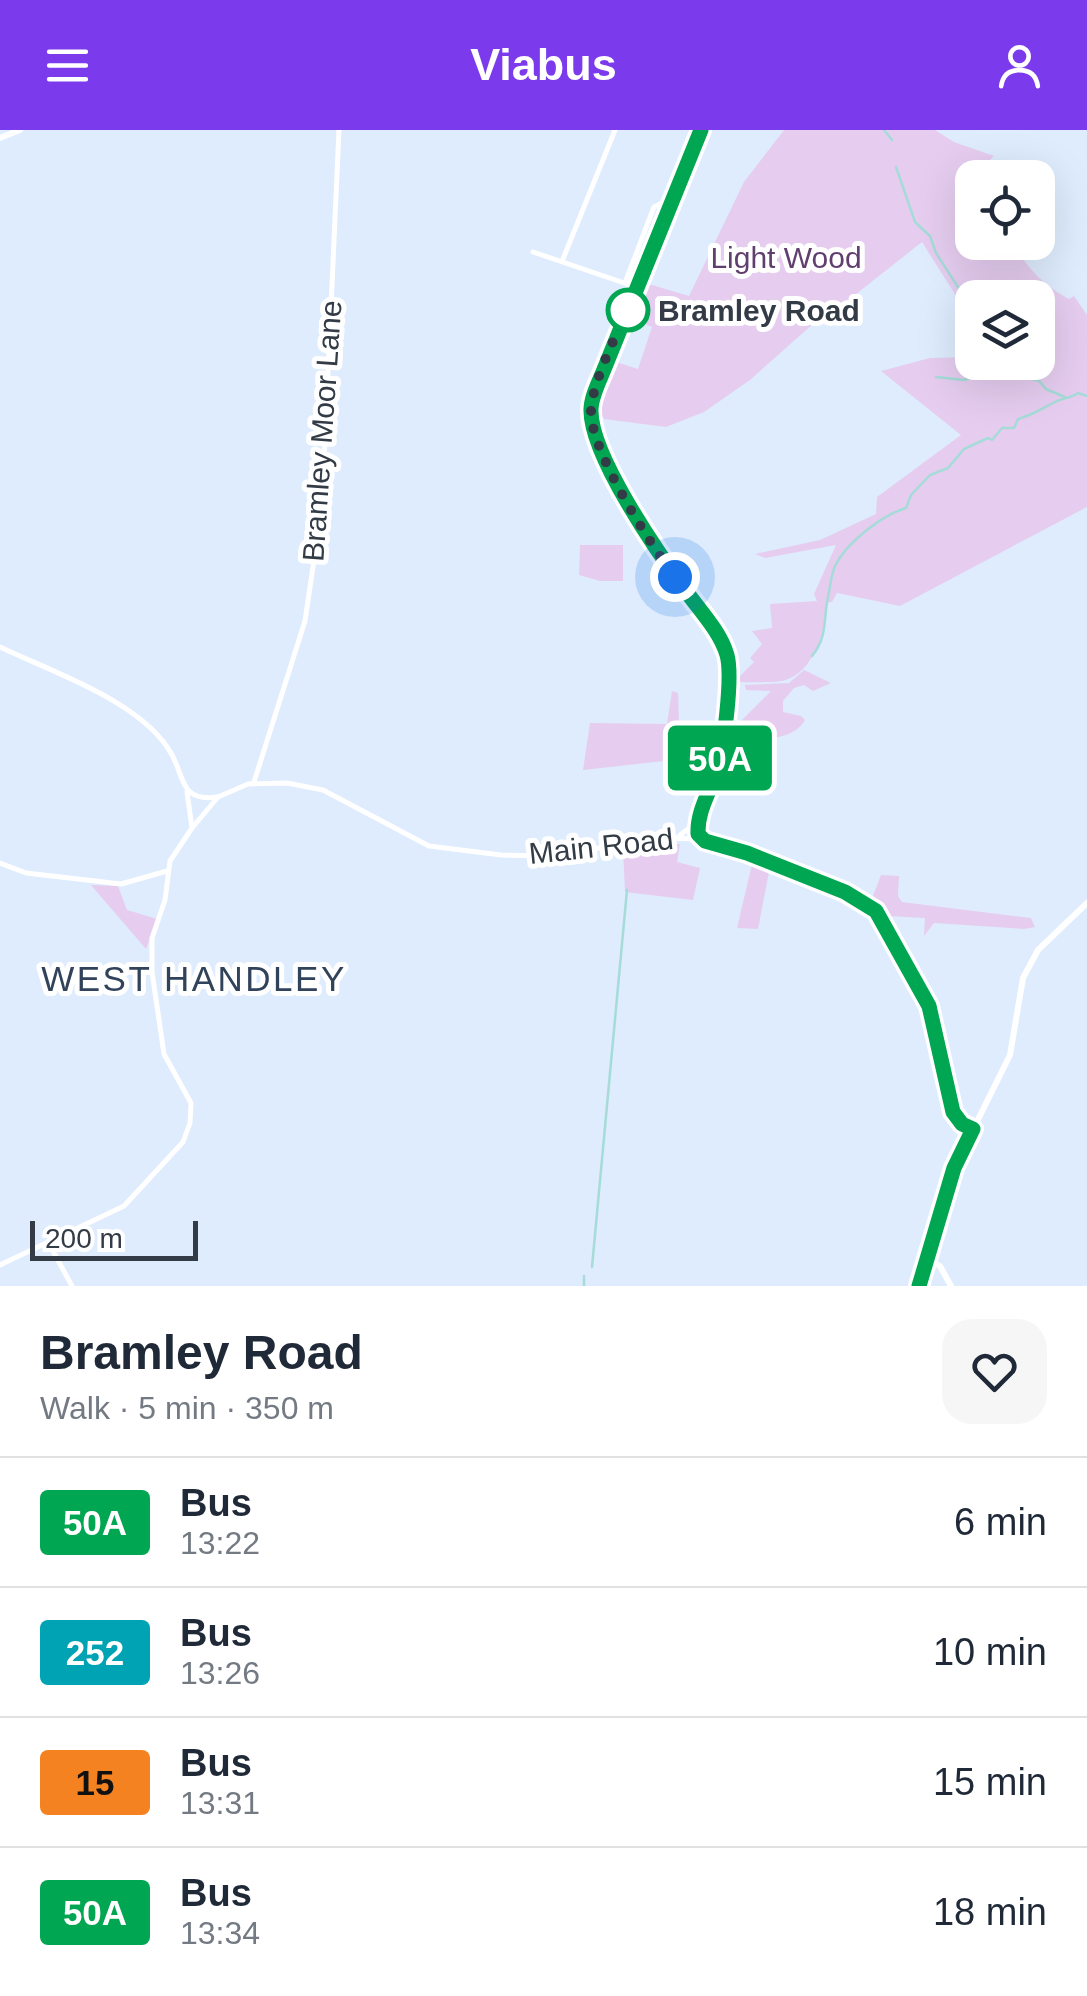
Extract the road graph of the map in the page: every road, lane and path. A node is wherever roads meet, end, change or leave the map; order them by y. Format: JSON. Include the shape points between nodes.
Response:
{"nodes":[{"id":1,"x":20,"y":130,"type":"edge"},
{"id":2,"x":339,"y":130,"type":"edge"},
{"id":3,"x":615,"y":130,"type":"edge"},
{"id":4,"x":700,"y":130,"type":"edge"},
{"id":5,"x":0,"y":138,"type":"edge"},
{"id":6,"x":669,"y":206,"type":"junction"},
{"id":7,"x":533,"y":252,"type":"dead end"},
{"id":8,"x":563,"y":260,"type":"junction"},
{"id":9,"x":625,"y":282,"type":"junction"},
{"id":10,"x":636,"y":287,"type":"junction"},
{"id":11,"x":0,"y":647,"type":"edge"},
{"id":12,"x":254,"y":784,"type":"junction"},
{"id":13,"x":186,"y":788,"type":"junction"},
{"id":14,"x":218,"y":797,"type":"junction"},
{"id":15,"x":698,"y":821,"type":"junction"},
{"id":16,"x":192,"y":828,"type":"junction"},
{"id":17,"x":677,"y":838,"type":"junction"},
{"id":18,"x":701,"y":839,"type":"junction"},
{"id":19,"x":0,"y":863,"type":"edge"},
{"id":20,"x":167,"y":871,"type":"junction"},
{"id":21,"x":1087,"y":903,"type":"edge"},
{"id":22,"x":973,"y":1129,"type":"junction"},
{"id":23,"x":48,"y":1242,"type":"junction"},
{"id":24,"x":928,"y":1259,"type":"junction"},
{"id":25,"x":0,"y":1265,"type":"edge"},
{"id":26,"x":72,"y":1286,"type":"edge"},
{"id":27,"x":920,"y":1286,"type":"edge"},
{"id":28,"x":951,"y":1286,"type":"edge"}],
"edges":[{"from":1,"to":5,"type":"main road"},
{"from":2,"to":12,"type":"street","name":"Bramley Moor Lane","via":[[322,506],[305,620]]},
{"from":3,"to":8,"type":"street"},
{"from":4,"to":6,"type":"street"},
{"from":6,"to":9,"type":"street","via":[[654,207]]},
{"from":6,"to":10,"type":"street"},
{"from":7,"to":8,"type":"street"},
{"from":8,"to":9,"type":"street"},
{"from":9,"to":10,"type":"street"},
{"from":10,"to":15,"type":"street","via":[[593,398],[592,420],[640,523],[727,656],[722,746]]},
{"from":11,"to":13,"type":"street","via":[[131,712],[163,741]]},
{"from":12,"to":14,"type":"street","name":"Main Road"},
{"from":12,"to":17,"type":"street","name":"Main Road","via":[[323,790],[407,837],[461,851],[561,855]]},
{"from":13,"to":14,"type":"street","via":[[200,798]]},
{"from":13,"to":16,"type":"street"},
{"from":14,"to":16,"type":"street"},
{"from":15,"to":17,"type":"street"},
{"from":15,"to":18,"type":"street"},
{"from":16,"to":20,"type":"street"},
{"from":17,"to":18,"type":"street","name":"Main Road"},
{"from":18,"to":22,"type":"street","name":"Main Road","via":[[845,892],[876,911],[929,1006],[953,1112]]},
{"from":19,"to":20,"type":"street","via":[[26,873],[121,884]]},
{"from":20,"to":23,"type":"street","via":[[150,956],[164,1054],[191,1103],[187,1134],[134,1198]]},
{"from":21,"to":22,"type":"main road","via":[[1030,964],[1010,1055]]},
{"from":22,"to":24,"type":"main road","via":[[954,1168]]},
{"from":23,"to":25,"type":"street"},
{"from":23,"to":26,"type":"street"},
{"from":24,"to":27,"type":"main road"},
{"from":24,"to":28,"type":"main road"}]}
